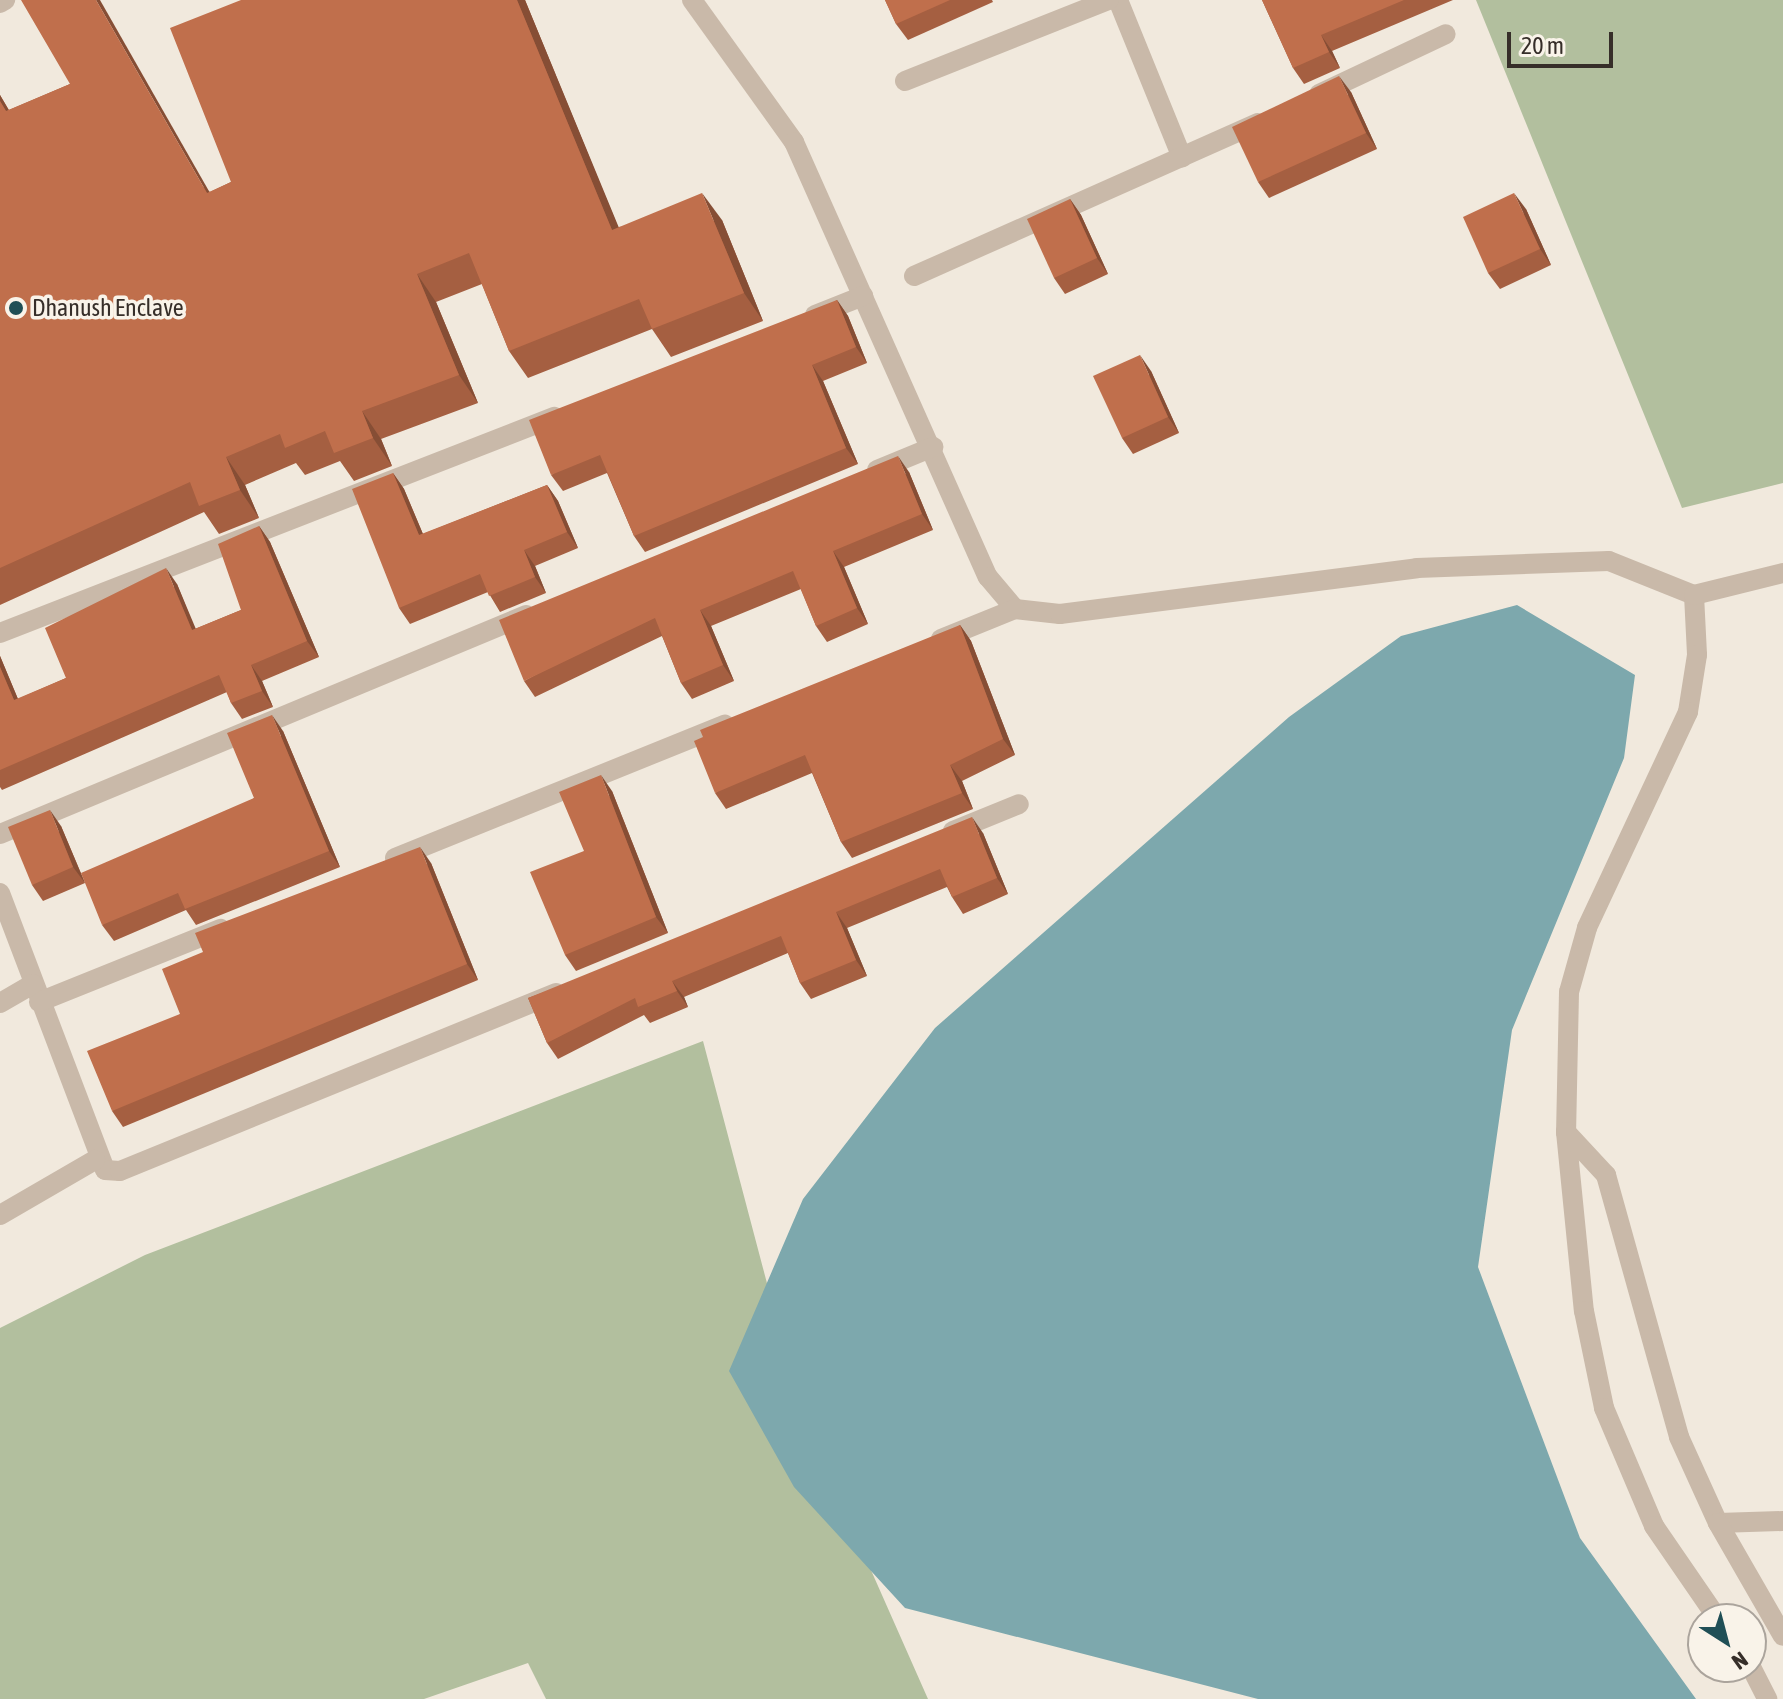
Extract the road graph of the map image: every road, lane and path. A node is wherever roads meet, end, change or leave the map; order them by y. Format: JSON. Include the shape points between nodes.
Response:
{"nodes":[{"id":1,"x":692,"y":0,"type":"edge"},
{"id":2,"x":1109,"y":0,"type":"edge"},
{"id":3,"x":1118,"y":0,"type":"edge"},
{"id":4,"x":1446,"y":34,"type":"dead end"},
{"id":5,"x":905,"y":81,"type":"dead end"},
{"id":6,"x":1182,"y":158,"type":"junction"},
{"id":7,"x":914,"y":276,"type":"dead end"},
{"id":8,"x":863,"y":296,"type":"junction"},
{"id":9,"x":789,"y":325,"type":"edge"},
{"id":10,"x":581,"y":406,"type":"edge"},
{"id":11,"x":933,"y":447,"type":"junction"},
{"id":12,"x":860,"y":477,"type":"edge"},
{"id":13,"x":1783,"y":573,"type":"edge"},
{"id":14,"x":1694,"y":595,"type":"junction"},
{"id":15,"x":554,"y":604,"type":"edge"},
{"id":16,"x":1015,"y":609,"type":"junction"},
{"id":17,"x":0,"y":633,"type":"edge"},
{"id":18,"x":912,"y":650,"type":"edge"},
{"id":19,"x":749,"y":716,"type":"edge"},
{"id":20,"x":1019,"y":804,"type":"dead end"},
{"id":21,"x":0,"y":834,"type":"edge"},
{"id":22,"x":931,"y":840,"type":"edge"},
{"id":23,"x":379,"y":865,"type":"edge"},
{"id":24,"x":0,"y":893,"type":"edge"},
{"id":25,"x":246,"y":918,"type":"edge"},
{"id":26,"x":577,"y":984,"type":"edge"},
{"id":27,"x":36,"y":993,"type":"junction"},
{"id":28,"x":0,"y":1003,"type":"edge"},
{"id":29,"x":1566,"y":1132,"type":"junction"},
{"id":30,"x":95,"y":1160,"type":"junction"},
{"id":31,"x":0,"y":1215,"type":"edge"},
{"id":32,"x":1783,"y":1521,"type":"edge"},
{"id":33,"x":1718,"y":1523,"type":"junction"},
{"id":34,"x":1707,"y":1603,"type":"edge"},
{"id":35,"x":1783,"y":1636,"type":"edge"}],
"edges":[{"from":1,"to":8,"type":"street","via":[[794,142]]},
{"from":2,"to":5,"type":"street"},
{"from":3,"to":6,"type":"street"},
{"from":4,"to":6,"type":"street"},
{"from":6,"to":7,"type":"street"},
{"from":8,"to":9,"type":"street"},
{"from":8,"to":11,"type":"street"},
{"from":10,"to":17,"type":"street"},
{"from":11,"to":12,"type":"street"},
{"from":11,"to":16,"type":"street","via":[[988,577]]},
{"from":13,"to":14,"type":"street"},
{"from":14,"to":16,"type":"street","via":[[1609,561],[1417,568],[1060,614]]},
{"from":14,"to":29,"type":"street","via":[[1697,655],[1688,712],[1587,928],[1569,992]]},
{"from":15,"to":21,"type":"street"},
{"from":16,"to":18,"type":"street"},
{"from":19,"to":23,"type":"street"},
{"from":20,"to":22,"type":"street"},
{"from":24,"to":27,"type":"street"},
{"from":25,"to":27,"type":"street"},
{"from":26,"to":30,"type":"street","via":[[120,1171],[105,1170]]},
{"from":27,"to":28,"type":"street"},
{"from":27,"to":30,"type":"street"},
{"from":29,"to":33,"type":"street","via":[[1606,1175],[1679,1437]]},
{"from":29,"to":34,"type":"street","via":[[1584,1311],[1604,1408],[1654,1526]]},
{"from":30,"to":31,"type":"street"},
{"from":32,"to":33,"type":"street"},
{"from":33,"to":35,"type":"street"}]}
